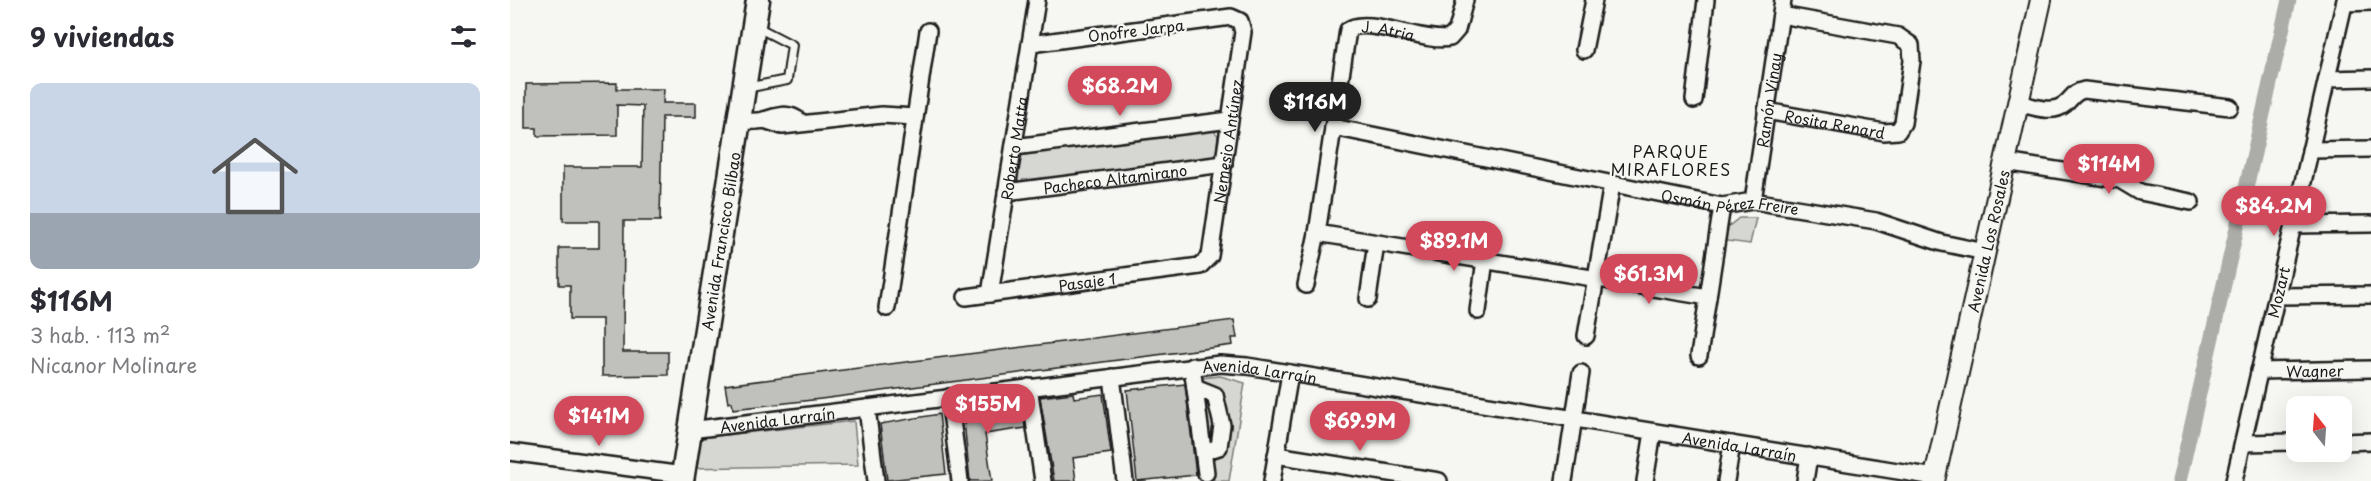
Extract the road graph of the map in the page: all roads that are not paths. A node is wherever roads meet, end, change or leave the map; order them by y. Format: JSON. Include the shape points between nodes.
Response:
{"nodes":[{"id":1,"x":758,"y":0,"type":"edge"},
{"id":2,"x":1036,"y":0,"type":"edge"},
{"id":3,"x":1465,"y":0,"type":"edge"},
{"id":4,"x":1594,"y":0,"type":"edge"},
{"id":5,"x":1706,"y":0,"type":"edge"},
{"id":6,"x":2041,"y":0,"type":"edge"},
{"id":7,"x":2345,"y":1,"type":"edge"},
{"id":8,"x":2371,"y":2,"type":"edge"},
{"id":9,"x":1782,"y":8,"type":"edge"},
{"id":10,"x":1240,"y":21,"type":"joint"},
{"id":11,"x":754,"y":25,"type":"junction"},
{"id":12,"x":928,"y":31,"type":"dead end"},
{"id":13,"x":1030,"y":44,"type":"junction"},
{"id":14,"x":1584,"y":50,"type":"dead end"},
{"id":15,"x":2371,"y":78,"type":"edge"},
{"id":16,"x":2327,"y":79,"type":"junction"},
{"id":17,"x":744,"y":89,"type":"junction"},
{"id":18,"x":1694,"y":100,"type":"dead end"},
{"id":19,"x":2018,"y":103,"type":"junction"},
{"id":20,"x":2230,"y":107,"type":"dead end"},
{"id":21,"x":1766,"y":111,"type":"junction"},
{"id":22,"x":915,"y":117,"type":"junction"},
{"id":23,"x":1230,"y":120,"type":"junction"},
{"id":24,"x":740,"y":121,"type":"junction"},
{"id":25,"x":1333,"y":127,"type":"junction"},
{"id":26,"x":1014,"y":147,"type":"junction"},
{"id":27,"x":2371,"y":149,"type":"edge"},
{"id":28,"x":2310,"y":150,"type":"junction"},
{"id":29,"x":2004,"y":162,"type":"junction"},
{"id":30,"x":1224,"y":164,"type":"junction"},
{"id":31,"x":1611,"y":184,"type":"junction"},
{"id":32,"x":1006,"y":192,"type":"junction"},
{"id":33,"x":1753,"y":201,"type":"junction"},
{"id":34,"x":2191,"y":202,"type":"dead end"},
{"id":35,"x":1722,"y":207,"type":"junction"},
{"id":36,"x":2371,"y":224,"type":"edge"},
{"id":37,"x":2293,"y":225,"type":"junction"},
{"id":38,"x":1317,"y":233,"type":"junction"},
{"id":39,"x":1376,"y":243,"type":"junction"},
{"id":40,"x":1984,"y":252,"type":"junction"},
{"id":41,"x":1485,"y":260,"type":"junction"},
{"id":42,"x":1206,"y":262,"type":"joint"},
{"id":43,"x":1596,"y":279,"type":"junction"},
{"id":44,"x":1306,"y":285,"type":"dead end"},
{"id":45,"x":990,"y":294,"type":"junction"},
{"id":46,"x":2371,"y":295,"type":"edge"},
{"id":47,"x":2277,"y":296,"type":"junction"},
{"id":48,"x":966,"y":297,"type":"dead end"},
{"id":49,"x":1708,"y":297,"type":"junction"},
{"id":50,"x":1368,"y":299,"type":"dead end"},
{"id":51,"x":887,"y":308,"type":"dead end"},
{"id":52,"x":1478,"y":311,"type":"dead end"},
{"id":53,"x":1586,"y":336,"type":"dead end"},
{"id":54,"x":1699,"y":356,"type":"dead end"},
{"id":55,"x":1192,"y":366,"type":"junction"},
{"id":56,"x":2371,"y":369,"type":"edge"},
{"id":57,"x":2259,"y":371,"type":"junction"},
{"id":58,"x":1290,"y":373,"type":"junction"},
{"id":59,"x":1581,"y":373,"type":"dead end"},
{"id":60,"x":1113,"y":377,"type":"junction"},
{"id":61,"x":1029,"y":387,"type":"junction"},
{"id":62,"x":1195,"y":387,"type":"junction"},
{"id":63,"x":949,"y":398,"type":"junction"},
{"id":64,"x":867,"y":408,"type":"junction"},
{"id":65,"x":1573,"y":418,"type":"junction"},
{"id":66,"x":690,"y":430,"type":"junction"},
{"id":67,"x":1653,"y":432,"type":"junction"},
{"id":68,"x":2371,"y":441,"type":"edge"},
{"id":69,"x":2286,"y":442,"type":"edge"},
{"id":70,"x":2352,"y":442,"type":"edge"},
{"id":71,"x":2242,"y":443,"type":"junction"},
{"id":72,"x":1732,"y":444,"type":"junction"},
{"id":73,"x":510,"y":452,"type":"edge"},
{"id":74,"x":1203,"y":452,"type":"junction"},
{"id":75,"x":1276,"y":455,"type":"junction"},
{"id":76,"x":1809,"y":456,"type":"junction"},
{"id":77,"x":1206,"y":473,"type":"dead end"},
{"id":78,"x":682,"y":478,"type":"edge"},
{"id":79,"x":1935,"y":479,"type":"edge"},
{"id":80,"x":876,"y":481,"type":"edge"},
{"id":81,"x":960,"y":481,"type":"edge"},
{"id":82,"x":1042,"y":481,"type":"edge"},
{"id":83,"x":1125,"y":481,"type":"edge"},
{"id":84,"x":1272,"y":481,"type":"edge"},
{"id":85,"x":1438,"y":481,"type":"edge"},
{"id":86,"x":1564,"y":481,"type":"edge"},
{"id":87,"x":1645,"y":481,"type":"edge"},
{"id":88,"x":1726,"y":481,"type":"edge"},
{"id":89,"x":1805,"y":481,"type":"edge"},
{"id":90,"x":2234,"y":481,"type":"edge"}],
"edges":[{"from":1,"to":11,"type":"main road","name":"Avenida Francisco Bilbao"},
{"from":2,"to":13,"type":"street","name":"Roberto Matta"},
{"from":3,"to":25,"type":"street","name":"J. Atria","via":[[1454,36],[1444,40],[1360,25],[1348,30]]},
{"from":4,"to":14,"type":"street"},
{"from":5,"to":18,"type":"street"},
{"from":6,"to":19,"type":"street","name":"Avenida Los Rosales"},
{"from":7,"to":8,"type":"street"},
{"from":7,"to":16,"type":"street","name":"Mozart"},
{"from":9,"to":21,"type":"street","name":"Ramón Vinay"},
{"from":9,"to":21,"type":"street","name":"Rosita Renard","via":[[1906,40],[1913,52],[1903,123],[1898,131],[1884,132]]},
{"from":10,"to":13,"type":"street","name":"Onofre Jarpa","via":[[1231,17]]},
{"from":10,"to":23,"type":"street","name":"Nemesio Antúnez","via":[[1243,28]]},
{"from":11,"to":17,"type":"main road","name":"Avenida Francisco Bilbao"},
{"from":11,"to":17,"type":"lane","via":[[792,45],[787,80]]},
{"from":12,"to":22,"type":"street"},
{"from":13,"to":26,"type":"street","name":"Roberto Matta"},
{"from":15,"to":16,"type":"street"},
{"from":16,"to":28,"type":"street","name":"Mozart"},
{"from":17,"to":24,"type":"main road","name":"Avenida Francisco Bilbao"},
{"from":19,"to":20,"type":"street","via":[[2053,110],[2084,90]]},
{"from":19,"to":29,"type":"street","name":"Avenida Los Rosales"},
{"from":21,"to":33,"type":"street","name":"Ramón Vinay"},
{"from":22,"to":24,"type":"street","via":[[882,115],[782,126],[764,120]]},
{"from":22,"to":51,"type":"street"},
{"from":23,"to":26,"type":"street"},
{"from":23,"to":30,"type":"street","name":"Nemesio Antúnez"},
{"from":24,"to":66,"type":"main road","name":"Avenida Francisco Bilbao"},
{"from":25,"to":31,"type":"street","name":"Osmán Pérez Freire"},
{"from":25,"to":38,"type":"street"},
{"from":26,"to":32,"type":"street","name":"Roberto Matta"},
{"from":27,"to":28,"type":"street"},
{"from":28,"to":37,"type":"street","name":"Mozart"},
{"from":29,"to":34,"type":"street","via":[[2120,180],[2140,192]]},
{"from":29,"to":40,"type":"street","name":"Avenida Los Rosales"},
{"from":30,"to":32,"type":"street","name":"Pacheco Altamirano"},
{"from":30,"to":42,"type":"street","name":"Nemesio Antúnez"},
{"from":31,"to":35,"type":"street","name":"Osmán Pérez Freire"},
{"from":31,"to":43,"type":"street"},
{"from":32,"to":45,"type":"street","name":"Roberto Matta"},
{"from":33,"to":35,"type":"street","name":"Osmán Pérez Freire"},
{"from":33,"to":40,"type":"street","name":"Osmán Pérez Freire","via":[[1876,221]]},
{"from":35,"to":49,"type":"street"},
{"from":36,"to":37,"type":"street"},
{"from":37,"to":47,"type":"street","name":"Mozart"},
{"from":38,"to":39,"type":"street"},
{"from":38,"to":44,"type":"street"},
{"from":39,"to":41,"type":"street"},
{"from":39,"to":50,"type":"street"},
{"from":40,"to":79,"type":"street","name":"Avenida Los Rosales"},
{"from":41,"to":43,"type":"street"},
{"from":41,"to":52,"type":"street"},
{"from":42,"to":45,"type":"street","name":"Pasaje 1","via":[[1200,266]]},
{"from":43,"to":49,"type":"street"},
{"from":43,"to":53,"type":"street"},
{"from":45,"to":48,"type":"street","name":"Pasaje 1"},
{"from":46,"to":47,"type":"street"},
{"from":47,"to":57,"type":"street","name":"Mozart"},
{"from":49,"to":54,"type":"street"},
{"from":55,"to":58,"type":"street","name":"Avenida Larraín","via":[[1233,365]]},
{"from":55,"to":60,"type":"street","name":"Avenida Larraín"},
{"from":55,"to":62,"type":"street"},
{"from":56,"to":57,"type":"street","name":"Wagner"},
{"from":57,"to":71,"type":"street","name":"Mozart"},
{"from":58,"to":65,"type":"street","name":"Avenida Larraín"},
{"from":58,"to":75,"type":"street"},
{"from":59,"to":65,"type":"street"},
{"from":60,"to":61,"type":"street","name":"Avenida Larraín"},
{"from":60,"to":83,"type":"street"},
{"from":61,"to":63,"type":"street","name":"Avenida Larraín"},
{"from":61,"to":82,"type":"street"},
{"from":62,"to":74,"type":"street"},
{"from":62,"to":74,"type":"street","via":[[1215,394],[1222,425],[1219,447]]},
{"from":63,"to":64,"type":"street","name":"Avenida Larraín"},
{"from":63,"to":81,"type":"street"},
{"from":64,"to":66,"type":"street","name":"Avenida Larraín"},
{"from":64,"to":80,"type":"street"},
{"from":65,"to":67,"type":"street","name":"Avenida Larraín"},
{"from":65,"to":86,"type":"street"},
{"from":66,"to":78,"type":"main road","name":"Avenida Francisco Bilbao"},
{"from":67,"to":72,"type":"street","name":"Avenida Larraín"},
{"from":67,"to":87,"type":"street"},
{"from":68,"to":70,"type":"street"},
{"from":69,"to":71,"type":"street"},
{"from":71,"to":90,"type":"street","name":"Mozart"},
{"from":72,"to":76,"type":"street","name":"Avenida Larraín"},
{"from":72,"to":88,"type":"street"},
{"from":73,"to":78,"type":"street"},
{"from":74,"to":77,"type":"street"},
{"from":75,"to":84,"type":"street"},
{"from":75,"to":85,"type":"street"},
{"from":76,"to":79,"type":"street","name":"Avenida Larraín"},
{"from":76,"to":89,"type":"street"}]}
